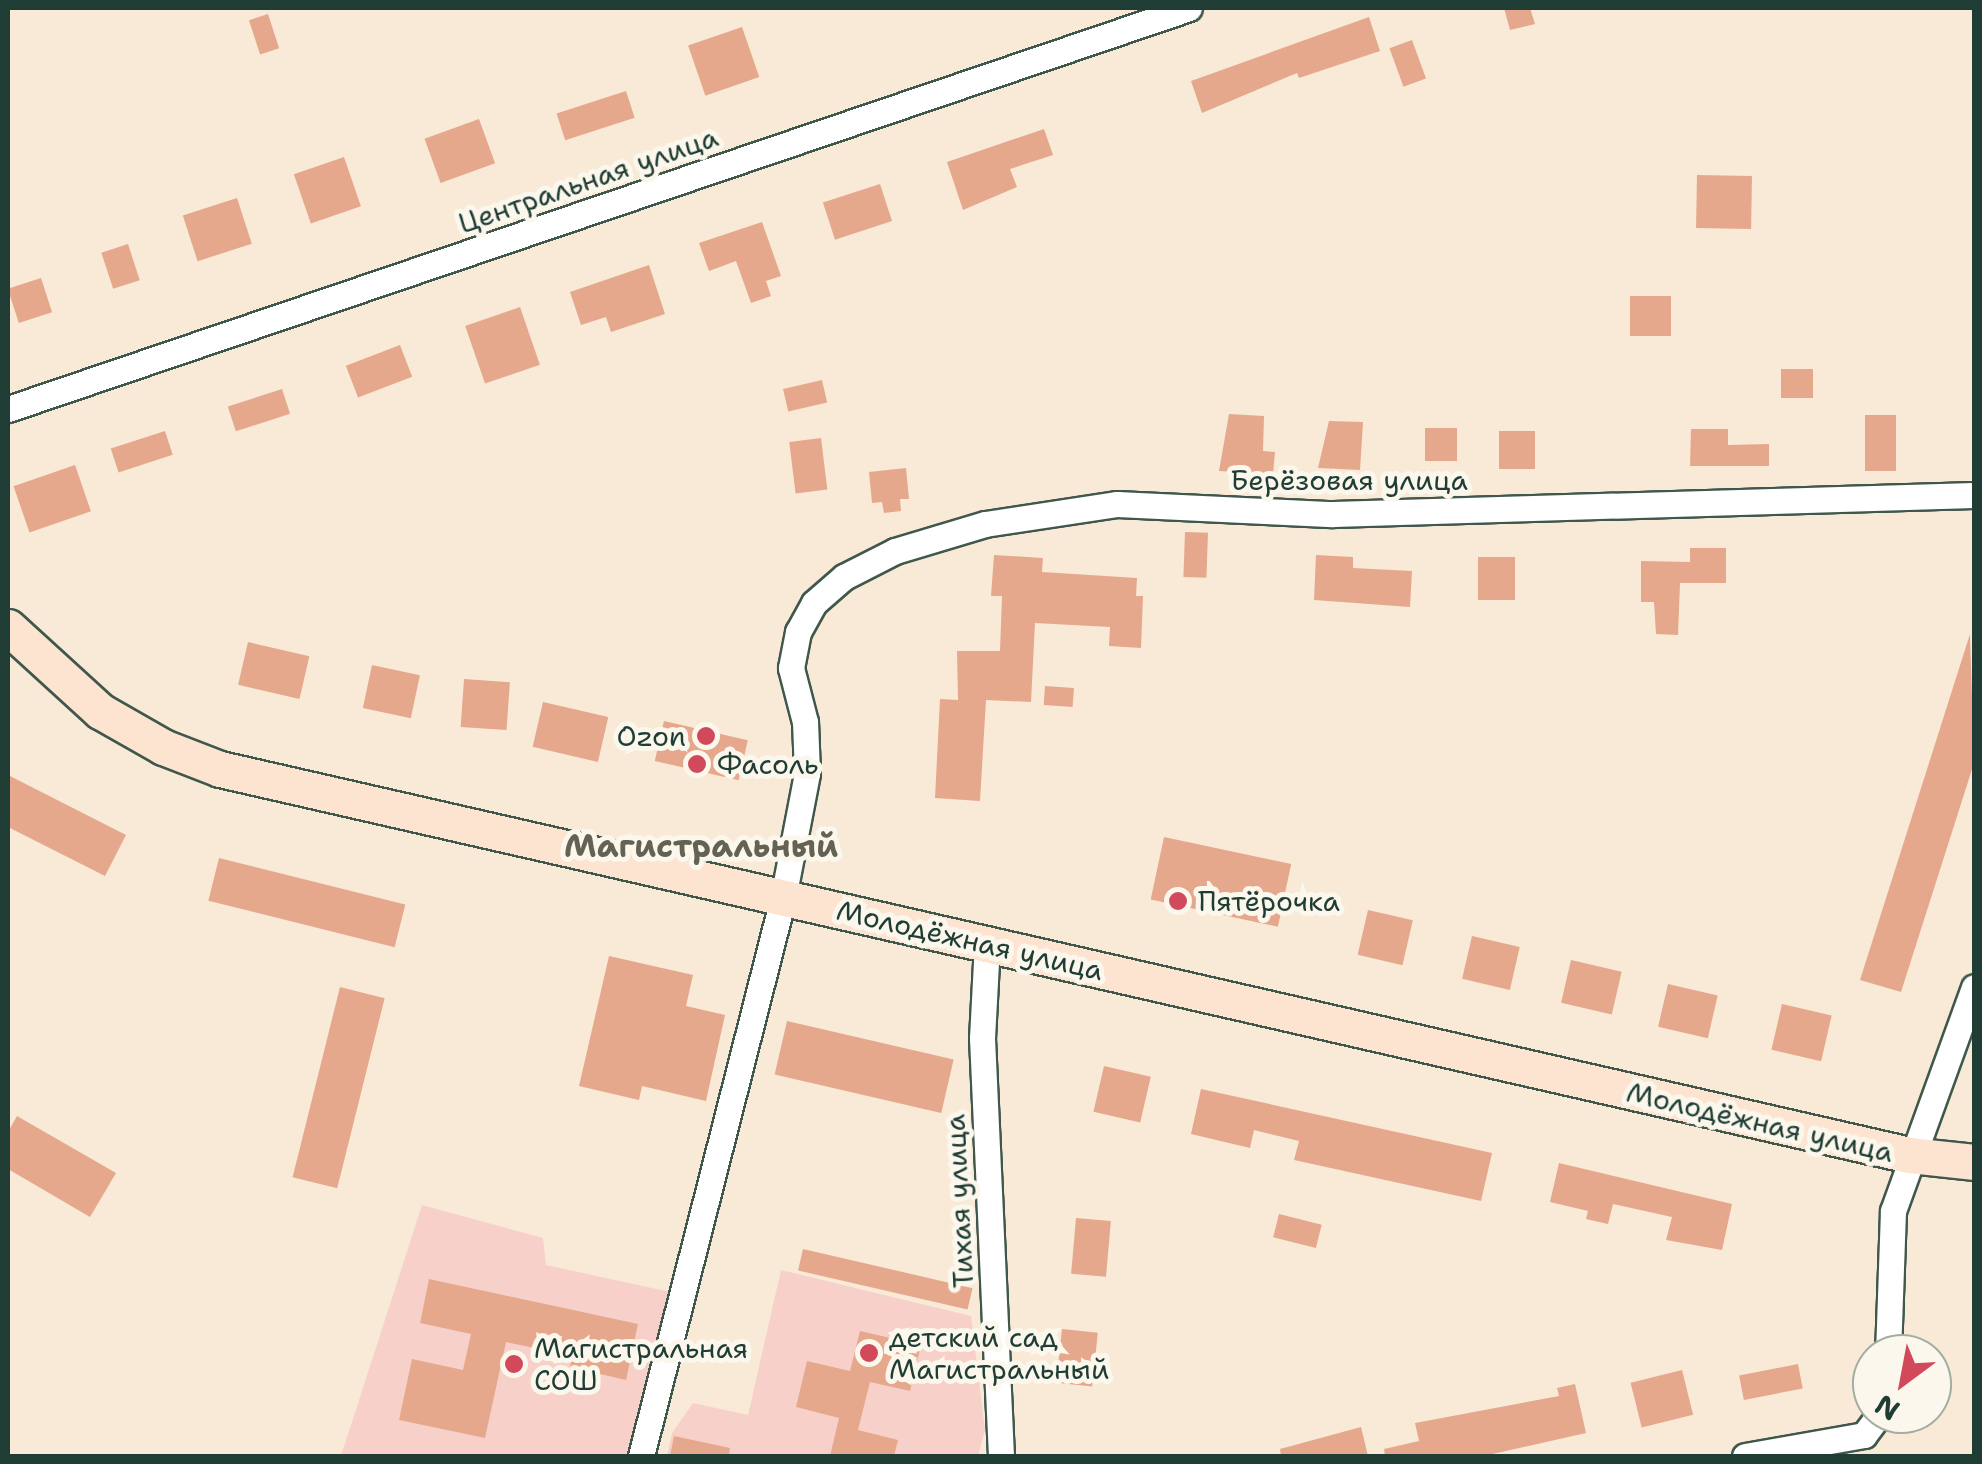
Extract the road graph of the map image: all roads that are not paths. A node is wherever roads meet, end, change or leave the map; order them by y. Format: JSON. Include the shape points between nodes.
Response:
{"nodes":[{"id":1,"x":1189,"y":8,"type":"edge"},
{"id":2,"x":8,"y":409,"type":"edge"},
{"id":3,"x":1974,"y":495,"type":"edge"},
{"id":4,"x":8,"y":627,"type":"edge"},
{"id":5,"x":783,"y":898,"type":"junction"},
{"id":6,"x":987,"y":943,"type":"junction"},
{"id":7,"x":1974,"y":987,"type":"edge"},
{"id":8,"x":1908,"y":1156,"type":"junction"},
{"id":9,"x":1974,"y":1162,"type":"edge"},
{"id":10,"x":1887,"y":1334,"type":"edge"},
{"id":11,"x":1865,"y":1434,"type":"edge"},
{"id":12,"x":642,"y":1456,"type":"edge"},
{"id":13,"x":1001,"y":1456,"type":"edge"},
{"id":14,"x":1745,"y":1456,"type":"edge"}],
"edges":[{"from":1,"to":2,"type":"street","name":"Центральная улица"},
{"from":3,"to":5,"type":"street","name":"Берёзовая улица","via":[[1333,514],[1098,507],[985,524],[895,551],[844,577],[814,604],[798,632],[791,668],[805,722],[807,772]]},
{"from":4,"to":5,"type":"street","name":"Молодёжная улица","via":[[100,712],[162,748],[220,769]]},
{"from":5,"to":6,"type":"street","name":"Молодёжная улица"},
{"from":5,"to":12,"type":"street"},
{"from":6,"to":8,"type":"street","name":"Молодёжная улица"},
{"from":6,"to":13,"type":"street","name":"Тихая улица","via":[[982,1038]]},
{"from":7,"to":8,"type":"street"},
{"from":8,"to":9,"type":"street","name":"Молодёжная улица"},
{"from":8,"to":10,"type":"street","via":[[1886,1276]]},
{"from":11,"to":14,"type":"street"}]}
